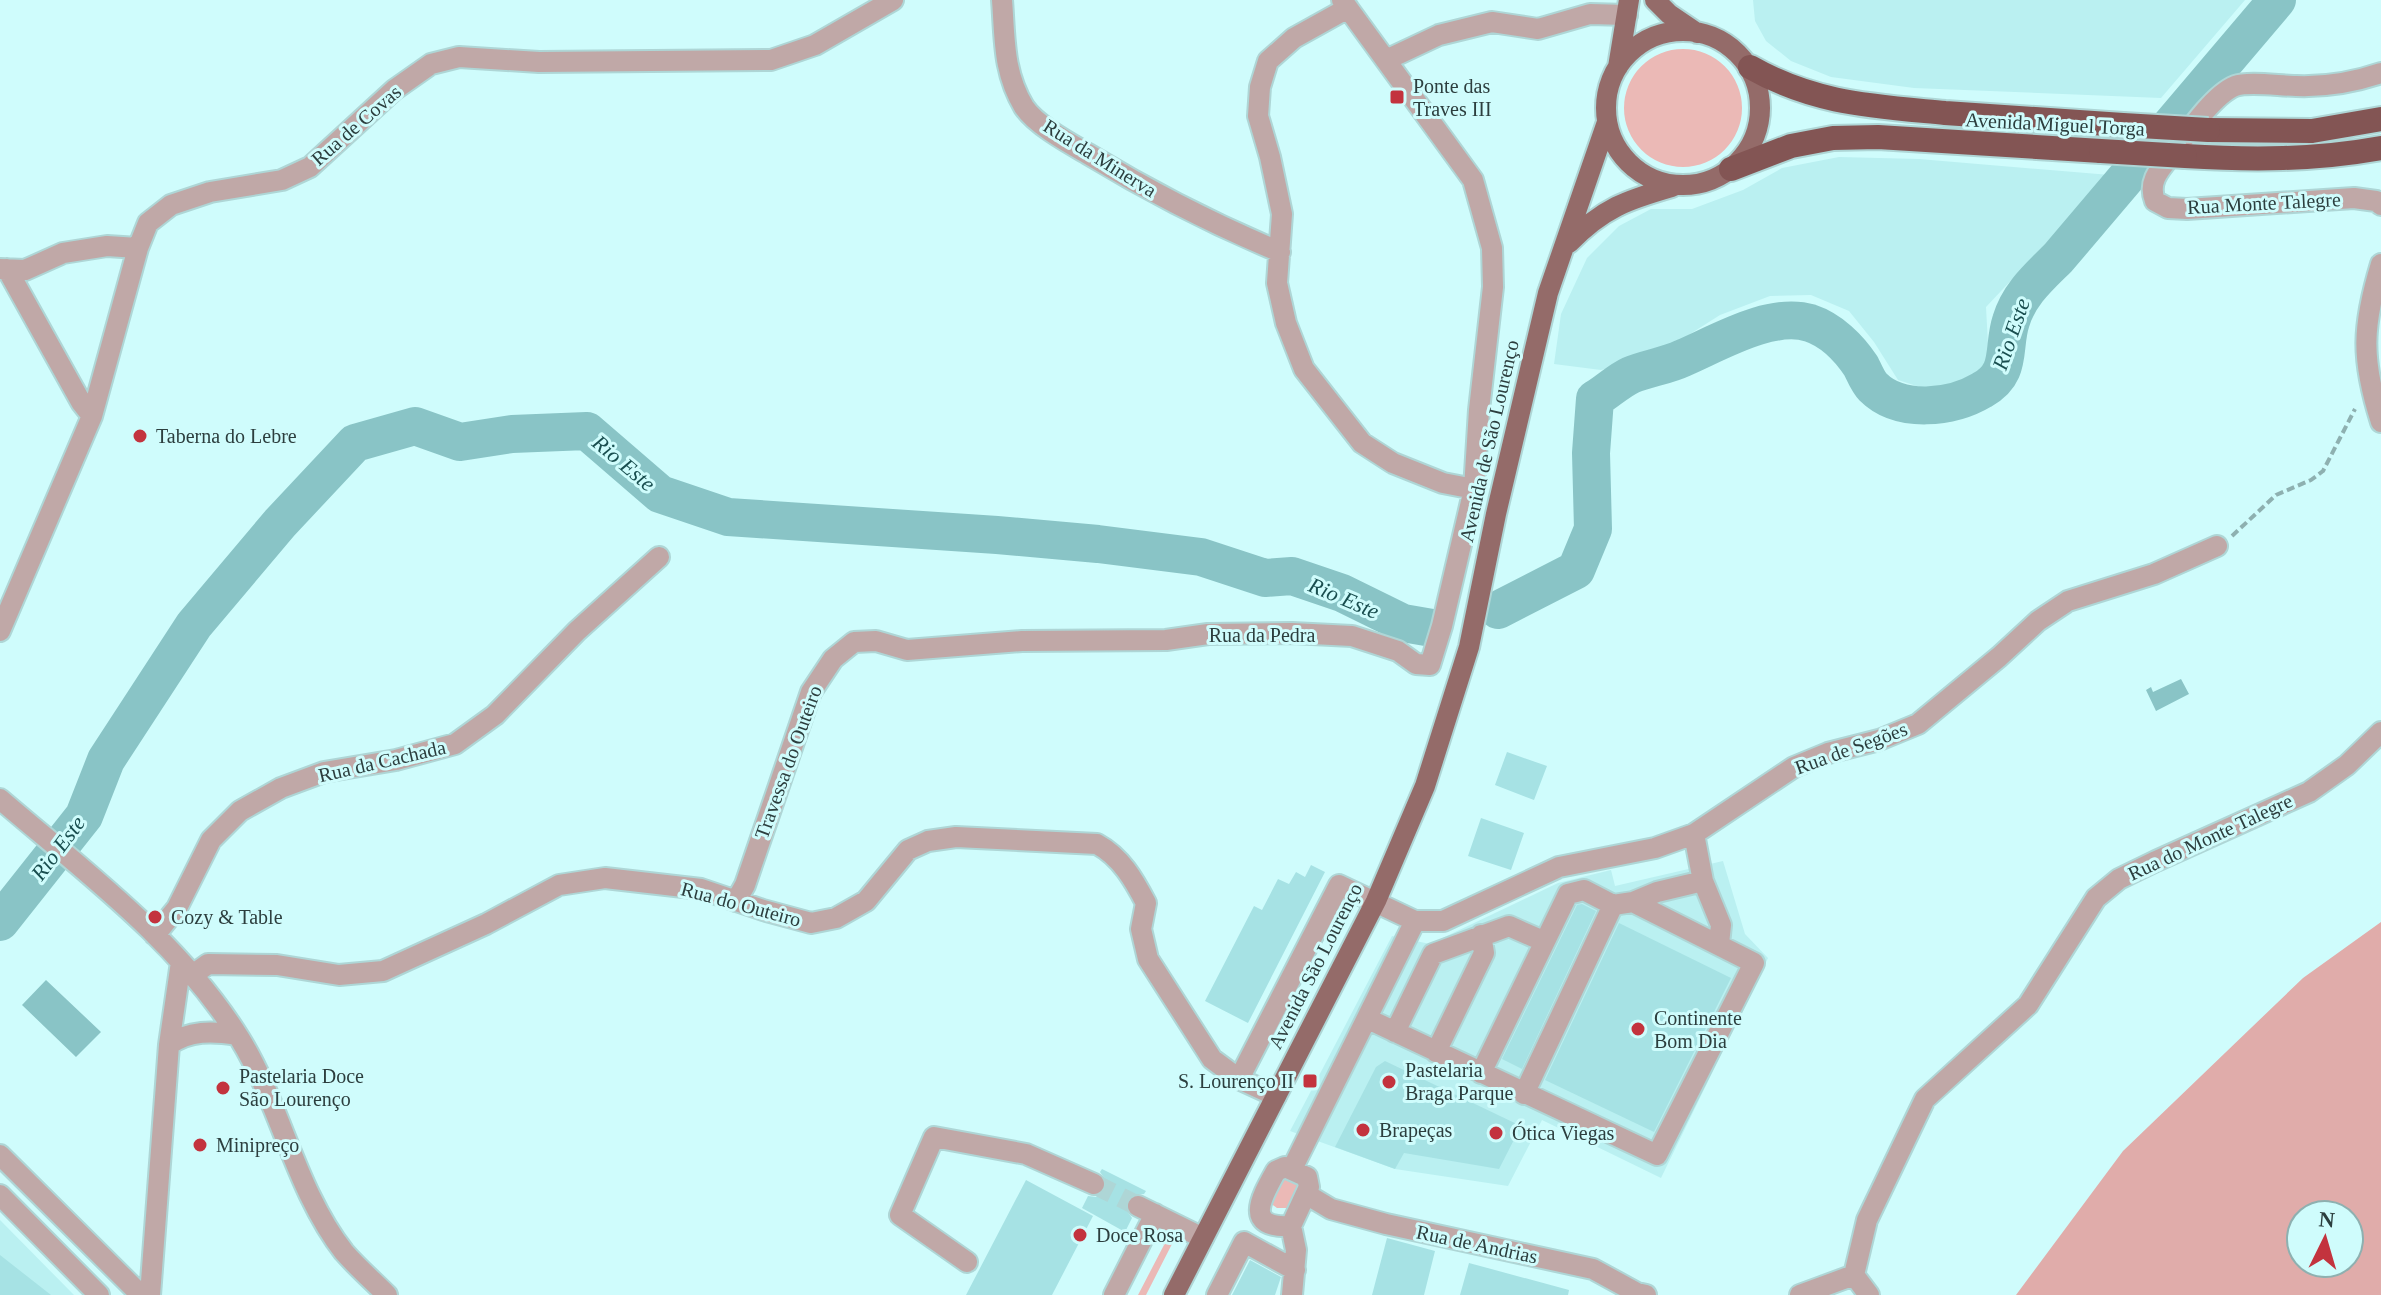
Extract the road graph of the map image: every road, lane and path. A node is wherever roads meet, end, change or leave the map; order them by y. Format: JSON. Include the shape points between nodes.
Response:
{"nodes":[{"id":1,"x":893,"y":0,"type":"edge"},
{"id":2,"x":1002,"y":0,"type":"edge"},
{"id":3,"x":1655,"y":0,"type":"edge"},
{"id":4,"x":1345,"y":4,"type":"edge"},
{"id":5,"x":1628,"y":8,"type":"edge"},
{"id":6,"x":1697,"y":33,"type":"junction"},
{"id":7,"x":1386,"y":60,"type":"junction"},
{"id":8,"x":1750,"y":67,"type":"junction"},
{"id":9,"x":1618,"y":68,"type":"junction"},
{"id":10,"x":2381,"y":73,"type":"edge"},
{"id":11,"x":2381,"y":119,"type":"edge"},
{"id":12,"x":1607,"y":122,"type":"junction"},
{"id":13,"x":2381,"y":148,"type":"edge"},
{"id":14,"x":1731,"y":169,"type":"junction"},
{"id":15,"x":1677,"y":186,"type":"junction"},
{"id":16,"x":2381,"y":205,"type":"edge"},
{"id":17,"x":138,"y":248,"type":"junction"},
{"id":18,"x":1563,"y":249,"type":"junction"},
{"id":19,"x":1280,"y":252,"type":"junction"},
{"id":20,"x":2381,"y":264,"type":"edge"},
{"id":21,"x":3,"y":269,"type":"edge"},
{"id":22,"x":2371,"y":390,"type":"junction"},
{"id":23,"x":92,"y":416,"type":"junction"},
{"id":24,"x":2381,"y":422,"type":"edge"},
{"id":25,"x":1474,"y":489,"type":"junction"},
{"id":26,"x":1496,"y":514,"type":"junction"},
{"id":27,"x":2217,"y":546,"type":"joint"},
{"id":28,"x":659,"y":557,"type":"dead end"},
{"id":29,"x":0,"y":631,"type":"edge"},
{"id":30,"x":1469,"y":647,"type":"joint"},
{"id":31,"x":907,"y":650,"type":"joint"},
{"id":32,"x":2381,"y":732,"type":"edge"},
{"id":33,"x":0,"y":799,"type":"edge"},
{"id":34,"x":1694,"y":834,"type":"junction"},
{"id":35,"x":1703,"y":881,"type":"junction"},
{"id":36,"x":736,"y":901,"type":"junction"},
{"id":37,"x":1376,"y":901,"type":"junction"},
{"id":38,"x":1623,"y":904,"type":"junction"},
{"id":39,"x":1415,"y":921,"type":"junction"},
{"id":40,"x":155,"y":935,"type":"junction"},
{"id":41,"x":1481,"y":935,"type":"junction"},
{"id":42,"x":1543,"y":941,"type":"junction"},
{"id":43,"x":1719,"y":944,"type":"junction"},
{"id":44,"x":187,"y":968,"type":"junction"},
{"id":45,"x":1368,"y":1019,"type":"junction"},
{"id":46,"x":1395,"y":1032,"type":"junction"},
{"id":47,"x":237,"y":1035,"type":"junction"},
{"id":48,"x":169,"y":1045,"type":"junction"},
{"id":49,"x":1436,"y":1052,"type":"junction"},
{"id":50,"x":1481,"y":1073,"type":"junction"},
{"id":51,"x":1239,"y":1079,"type":"junction"},
{"id":52,"x":1524,"y":1094,"type":"junction"},
{"id":53,"x":1276,"y":1096,"type":"junction"},
{"id":54,"x":0,"y":1155,"type":"edge"},
{"id":55,"x":1292,"y":1169,"type":"junction"},
{"id":56,"x":1237,"y":1173,"type":"junction"},
{"id":57,"x":1094,"y":1184,"type":"tunnel mouth"},
{"id":58,"x":1266,"y":1189,"type":"junction"},
{"id":59,"x":1306,"y":1194,"type":"junction"},
{"id":60,"x":0,"y":1195,"type":"edge"},
{"id":61,"x":1291,"y":1226,"type":"junction"},
{"id":62,"x":1203,"y":1238,"type":"junction"},
{"id":63,"x":967,"y":1262,"type":"dead end"},
{"id":64,"x":1295,"y":1270,"type":"junction"},
{"id":65,"x":1854,"y":1275,"type":"junction"},
{"id":66,"x":1640,"y":1294,"type":"edge"},
{"id":67,"x":99,"y":1295,"type":"edge"},
{"id":68,"x":141,"y":1295,"type":"edge"},
{"id":69,"x":150,"y":1295,"type":"edge"},
{"id":70,"x":387,"y":1295,"type":"edge"},
{"id":71,"x":1114,"y":1295,"type":"edge"},
{"id":72,"x":1174,"y":1295,"type":"edge"},
{"id":73,"x":1217,"y":1295,"type":"edge"},
{"id":74,"x":1292,"y":1295,"type":"edge"},
{"id":75,"x":1800,"y":1295,"type":"edge"},
{"id":76,"x":1869,"y":1295,"type":"edge"}],
"edges":[{"from":1,"to":17,"type":"street","name":"Rua de Covas","via":[[815,45],[771,60],[539,62],[459,57],[431,64],[394,90],[310,167],[282,180],[210,192],[171,205],[148,223]]},
{"from":2,"to":19,"type":"street","name":"Rua da Minerva","via":[[1009,77],[1026,111],[1061,138],[1179,206]]},
{"from":3,"to":6,"type":"main road","name":"Avenida de São Lourenço"},
{"from":4,"to":7,"type":"street"},
{"from":4,"to":19,"type":"street","via":[[1276,53],[1260,87],[1258,116],[1282,214]]},
{"from":5,"to":7,"type":"street","via":[[1538,29],[1492,22],[1439,35]]},
{"from":5,"to":9,"type":"main road","name":"Avenida de São Lourenço"},
{"from":6,"to":8,"type":"main road","name":"Avenida de São Lourenço","via":[[1734,49]]},
{"from":6,"to":9,"type":"main road","name":"Avenida de São Lourenço","via":[[1654,36]]},
{"from":7,"to":25,"type":"street","via":[[1473,180],[1492,248]]},
{"from":8,"to":11,"type":"highway","name":"Avenida Miguel Torga","bridge":true,"via":[[1803,93],[1832,100],[1947,113],[2208,130],[2312,131]]},
{"from":8,"to":14,"type":"main road","name":"Avenida de São Lourenço","via":[[1761,114],[1756,138]]},
{"from":9,"to":12,"type":"main road","name":"Avenida de São Lourenço","via":[[1609,87]]},
{"from":10,"to":16,"type":"street","name":"Rua Monte Talegre","via":[[2301,86],[2238,85],[2221,94],[2182,141],[2153,180],[2152,193],[2168,208],[2187,209],[2354,198]]},
{"from":12,"to":15,"type":"main road","via":[[1632,167]]},
{"from":12,"to":18,"type":"main road","name":"Avenida de São Lourenço"},
{"from":13,"to":14,"type":"highway","name":"Avenida Miguel Torga","bridge":true,"via":[[2296,159],[1833,138],[1791,146]]},
{"from":14,"to":15,"type":"main road","name":"Avenida de São Lourenço","via":[[1701,184]]},
{"from":15,"to":18,"type":"main road","name":"Avenida de São Lourenço","via":[[1623,201],[1584,227]]},
{"from":17,"to":21,"type":"street","via":[[107,246],[63,253],[25,270]]},
{"from":17,"to":23,"type":"street","name":"Rua de Covas"},
{"from":18,"to":26,"type":"main road","name":"Avenida de São Lourenço"},
{"from":19,"to":25,"type":"street","via":[[1277,283],[1304,369],[1362,443],[1393,463]]},
{"from":20,"to":22,"type":"street","via":[[2364,336]]},
{"from":21,"to":23,"type":"street"},
{"from":22,"to":24,"type":"street"},
{"from":22,"to":27,"type":"path","via":[[2323,471],[2276,495]]},
{"from":23,"to":29,"type":"street","name":"Rua de Covas"},
{"from":25,"to":26,"type":"street"},
{"from":25,"to":31,"type":"street","name":"Rua da Pedra","via":[[1430,665],[1352,636],[1292,633]]},
{"from":26,"to":30,"type":"main road","name":"Avenida de São Lourenço"},
{"from":27,"to":34,"type":"street","name":"Rua de Segões","via":[[2154,574],[2068,601],[1918,724],[1794,767]]},
{"from":28,"to":40,"type":"street","name":"Rua da Cachada","via":[[495,715],[455,744],[324,772],[240,811],[211,840],[177,908]]},
{"from":30,"to":37,"type":"main road","name":"Avenida São Lourenço","via":[[1425,786]]},
{"from":31,"to":36,"type":"street","name":"Travessa do Outeiro","via":[[876,641],[854,642],[822,672]]},
{"from":32,"to":65,"type":"street","name":"Rua do Monte Talegre","via":[[2309,792],[2131,873],[2096,898],[2028,1005],[1925,1099],[1867,1220]]},
{"from":33,"to":40,"type":"street"},
{"from":34,"to":35,"type":"street"},
{"from":34,"to":39,"type":"street","name":"Rua de Segões","via":[[1655,848],[1559,867],[1443,921]]},
{"from":35,"to":38,"type":"street"},
{"from":35,"to":43,"type":"street","via":[[1721,925]]},
{"from":36,"to":44,"type":"street","name":"Rua do Outeiro","via":[[701,889],[605,878],[559,885],[383,971],[339,975],[277,965]]},
{"from":36,"to":51,"type":"street","name":"Rua do Outeiro","via":[[811,923],[836,918],[866,901],[908,850],[928,841],[956,837],[1097,844],[1121,862],[1146,903],[1142,941],[1154,971],[1212,1059]]},
{"from":37,"to":39,"type":"street"},
{"from":37,"to":51,"type":"street","via":[[1339,885]]},
{"from":37,"to":53,"type":"main road","name":"Avenida São Lourenço"},
{"from":38,"to":42,"type":"street","via":[[1584,890],[1568,894]]},
{"from":38,"to":43,"type":"street"},
{"from":38,"to":52,"type":"street"},
{"from":39,"to":45,"type":"street"},
{"from":40,"to":44,"type":"street"},
{"from":41,"to":42,"type":"street","via":[[1509,926]]},
{"from":41,"to":46,"type":"street","via":[[1433,954]]},
{"from":41,"to":49,"type":"street","via":[[1484,953]]},
{"from":42,"to":50,"type":"street"},
{"from":43,"to":52,"type":"street","via":[[1754,963],[1657,1155]]},
{"from":44,"to":47,"type":"street"},
{"from":44,"to":48,"type":"street"},
{"from":45,"to":46,"type":"street"},
{"from":45,"to":55,"type":"street"},
{"from":46,"to":49,"type":"street"},
{"from":47,"to":48,"type":"street","via":[[182,1036]]},
{"from":47,"to":70,"type":"street","via":[[315,1205],[344,1251]]},
{"from":48,"to":69,"type":"street"},
{"from":49,"to":50,"type":"street"},
{"from":50,"to":52,"type":"street"},
{"from":51,"to":53,"type":"street","name":"Rua do Outeiro"},
{"from":53,"to":56,"type":"main road","name":"Avenida São Lourenço"},
{"from":54,"to":68,"type":"street"},
{"from":55,"to":58,"type":"street","via":[[1276,1171]]},
{"from":55,"to":59,"type":"street","via":[[1307,1177]]},
{"from":56,"to":58,"type":"street"},
{"from":56,"to":62,"type":"main road","name":"Avenida São Lourenço"},
{"from":57,"to":63,"type":"street","via":[[1026,1154],[934,1137],[900,1215]]},
{"from":58,"to":61,"type":"street","via":[[1258,1213],[1277,1225]]},
{"from":59,"to":61,"type":"street"},
{"from":59,"to":66,"type":"street","name":"Rua de Andrias","via":[[1331,1209],[1386,1224],[1593,1269]]},
{"from":60,"to":67,"type":"street"},
{"from":61,"to":64,"type":"street"},
{"from":62,"to":71,"type":"street","via":[[1147,1210]]},
{"from":62,"to":72,"type":"main road","name":"Avenida São Lourenço"},
{"from":64,"to":73,"type":"street","via":[[1244,1242]]},
{"from":64,"to":74,"type":"street"},
{"from":65,"to":75,"type":"street"},
{"from":65,"to":76,"type":"street"}]}
